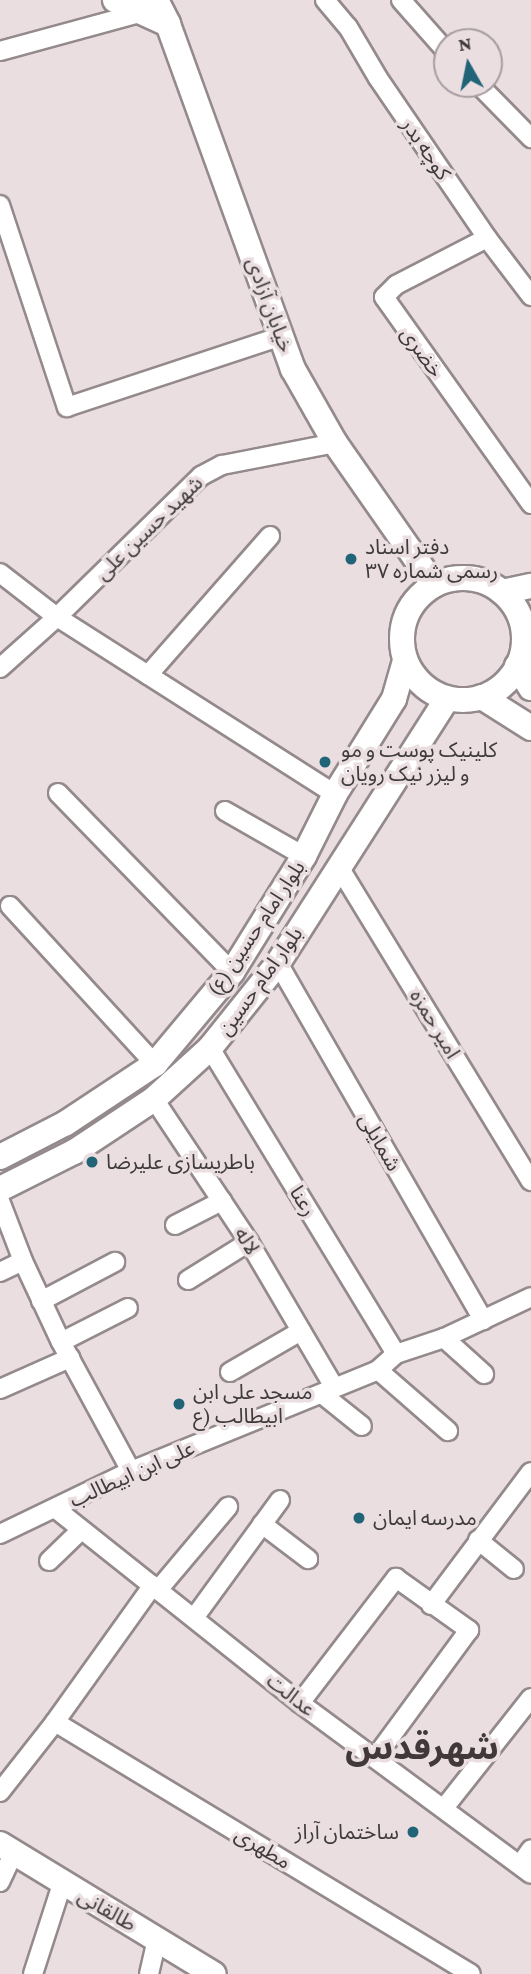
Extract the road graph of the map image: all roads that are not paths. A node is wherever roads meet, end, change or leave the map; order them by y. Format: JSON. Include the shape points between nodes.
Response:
{"nodes":[{"id":1,"x":115,"y":0,"type":"edge"},
{"id":2,"x":325,"y":0,"type":"edge"},
{"id":3,"x":401,"y":0,"type":"edge"},
{"id":4,"x":150,"y":6,"type":"edge"},
{"id":5,"x":433,"y":38,"type":"edge"},
{"id":6,"x":0,"y":51,"type":"edge"},
{"id":7,"x":492,"y":98,"type":"edge"},
{"id":8,"x":531,"y":138,"type":"edge"},
{"id":9,"x":0,"y":205,"type":"edge"},
{"id":10,"x":486,"y":237,"type":"junction"},
{"id":11,"x":531,"y":296,"type":"edge"},
{"id":12,"x":282,"y":336,"type":"junction"},
{"id":13,"x":335,"y":443,"type":"junction"},
{"id":14,"x":531,"y":504,"type":"edge"},
{"id":15,"x":270,"y":536,"type":"dead end"},
{"id":16,"x":0,"y":573,"type":"edge"},
{"id":17,"x":434,"y":585,"type":"junction"},
{"id":18,"x":531,"y":586,"type":"edge"},
{"id":19,"x":502,"y":592,"type":"junction"},
{"id":20,"x":57,"y":617,"type":"junction"},
{"id":21,"x":524,"y":658,"type":"edge"},
{"id":22,"x":405,"y":661,"type":"junction"},
{"id":23,"x":0,"y":668,"type":"edge"},
{"id":24,"x":148,"y":675,"type":"junction"},
{"id":25,"x":531,"y":688,"type":"edge"},
{"id":26,"x":482,"y":696,"type":"junction"},
{"id":27,"x":447,"y":699,"type":"junction"},
{"id":28,"x":531,"y":728,"type":"edge"},
{"id":29,"x":58,"y":793,"type":"dead end"},
{"id":30,"x":335,"y":794,"type":"junction"},
{"id":31,"x":225,"y":811,"type":"dead end"},
{"id":32,"x":304,"y":856,"type":"junction"},
{"id":33,"x":339,"y":866,"type":"junction"},
{"id":34,"x":10,"y":906,"type":"dead end"},
{"id":35,"x":278,"y":963,"type":"junction"},
{"id":36,"x":232,"y":972,"type":"junction"},
{"id":37,"x":210,"y":1048,"type":"junction"},
{"id":38,"x":155,"y":1064,"type":"junction"},
{"id":39,"x":154,"y":1099,"type":"junction"},
{"id":40,"x":0,"y":1157,"type":"edge"},
{"id":41,"x":531,"y":1181,"type":"edge"},
{"id":42,"x":0,"y":1189,"type":"edge"},
{"id":43,"x":0,"y":1201,"type":"edge"},
{"id":44,"x":222,"y":1201,"type":"junction"},
{"id":45,"x":175,"y":1225,"type":"dead end"},
{"id":46,"x":249,"y":1242,"type":"junction"},
{"id":47,"x":23,"y":1261,"type":"junction"},
{"id":48,"x":116,"y":1262,"type":"dead end"},
{"id":49,"x":0,"y":1272,"type":"edge"},
{"id":50,"x":188,"y":1280,"type":"dead end"},
{"id":51,"x":531,"y":1297,"type":"edge"},
{"id":52,"x":41,"y":1301,"type":"junction"},
{"id":53,"x":128,"y":1308,"type":"dead end"},
{"id":54,"x":483,"y":1320,"type":"junction"},
{"id":55,"x":301,"y":1331,"type":"junction"},
{"id":56,"x":444,"y":1338,"type":"junction"},
{"id":57,"x":65,"y":1350,"type":"junction"},
{"id":58,"x":396,"y":1354,"type":"junction"},
{"id":59,"x":378,"y":1370,"type":"junction"},
{"id":60,"x":230,"y":1372,"type":"dead end"},
{"id":61,"x":484,"y":1374,"type":"dead end"},
{"id":62,"x":0,"y":1389,"type":"edge"},
{"id":63,"x":328,"y":1390,"type":"junction"},
{"id":64,"x":362,"y":1426,"type":"dead end"},
{"id":65,"x":448,"y":1431,"type":"dead end"},
{"id":66,"x":131,"y":1471,"type":"junction"},
{"id":67,"x":531,"y":1472,"type":"edge"},
{"id":68,"x":280,"y":1500,"type":"dead end"},
{"id":69,"x":228,"y":1507,"type":"dead end"},
{"id":70,"x":57,"y":1509,"type":"junction"},
{"id":71,"x":262,"y":1524,"type":"junction"},
{"id":72,"x":80,"y":1531,"type":"junction"},
{"id":73,"x":0,"y":1534,"type":"edge"},
{"id":74,"x":478,"y":1540,"type":"junction"},
{"id":75,"x":307,"y":1559,"type":"dead end"},
{"id":76,"x":49,"y":1561,"type":"dead end"},
{"id":77,"x":514,"y":1569,"type":"dead end"},
{"id":78,"x":155,"y":1588,"type":"junction"},
{"id":79,"x":431,"y":1605,"type":"junction"},
{"id":80,"x":194,"y":1618,"type":"junction"},
{"id":81,"x":531,"y":1698,"type":"edge"},
{"id":82,"x":300,"y":1703,"type":"junction"},
{"id":83,"x":55,"y":1722,"type":"junction"},
{"id":84,"x":375,"y":1758,"type":"junction"},
{"id":85,"x":0,"y":1792,"type":"edge"},
{"id":86,"x":444,"y":1808,"type":"junction"},
{"id":87,"x":6,"y":1849,"type":"edge"},
{"id":88,"x":531,"y":1849,"type":"edge"},
{"id":89,"x":525,"y":1870,"type":"edge"},
{"id":90,"x":0,"y":1882,"type":"edge"},
{"id":91,"x":62,"y":1884,"type":"junction"},
{"id":92,"x":157,"y":1940,"type":"junction"},
{"id":93,"x":33,"y":1974,"type":"edge"},
{"id":94,"x":149,"y":1974,"type":"edge"},
{"id":95,"x":214,"y":1974,"type":"edge"},
{"id":96,"x":471,"y":1974,"type":"edge"}],
"edges":[{"from":1,"to":4,"type":"main road"},
{"from":2,"to":10,"type":"street","name":"کوچه بدر","via":[[348,27]]},
{"from":3,"to":5,"type":"street"},
{"from":4,"to":6,"type":"street"},
{"from":4,"to":12,"type":"main road","name":"خیابان آزادی","via":[[168,24]]},
{"from":7,"to":8,"type":"street"},
{"from":9,"to":12,"type":"street","via":[[67,407]]},
{"from":10,"to":11,"type":"street","name":"کوچه بدر"},
{"from":10,"to":14,"type":"street","name":"خضری","via":[[396,285],[384,298]]},
{"from":12,"to":13,"type":"main road","name":"خیابان آزادی","via":[[293,369]]},
{"from":13,"to":17,"type":"main road","name":"خیابان آزادی"},
{"from":13,"to":20,"type":"street","name":"شهید حسین علی","via":[[222,465],[201,476]]},
{"from":15,"to":24,"type":"street"},
{"from":16,"to":20,"type":"street"},
{"from":17,"to":19,"type":"main road","via":[[469,578]]},
{"from":17,"to":22,"type":"main road","via":[[418,597],[406,615],[401,634]]},
{"from":18,"to":19,"type":"main road"},
{"from":19,"to":21,"type":"main road","via":[[522,626]]},
{"from":20,"to":23,"type":"street","name":"شهید حسین علی"},
{"from":20,"to":24,"type":"street"},
{"from":21,"to":25,"type":"main road"},
{"from":21,"to":26,"type":"main road","via":[[496,690]]},
{"from":22,"to":27,"type":"main road","via":[[427,688]]},
{"from":22,"to":30,"type":"main road","name":"بلوار امام حسین (ع)","via":[[394,699]]},
{"from":24,"to":30,"type":"street"},
{"from":26,"to":27,"type":"main road"},
{"from":26,"to":28,"type":"main road"},
{"from":27,"to":33,"type":"main road","name":"بلوار امام حسین"},
{"from":29,"to":36,"type":"street"},
{"from":30,"to":32,"type":"main road","name":"بلوار امام حسین (ع)"},
{"from":31,"to":32,"type":"street"},
{"from":32,"to":36,"type":"main road","name":"بلوار امام حسین (ع)"},
{"from":33,"to":35,"type":"main road","name":"بلوار امام حسین"},
{"from":33,"to":41,"type":"street","name":"امیر حمزه"},
{"from":34,"to":38,"type":"street"},
{"from":35,"to":37,"type":"main road","name":"بلوار امام حسین"},
{"from":35,"to":54,"type":"street","name":"شمایلی"},
{"from":36,"to":38,"type":"main road","name":"بلوار امام حسین (ع)"},
{"from":37,"to":39,"type":"main road","name":"بلوار امام حسین"},
{"from":37,"to":58,"type":"street","name":"رعنا"},
{"from":38,"to":40,"type":"main road","name":"بلوار امام حسین (ع)","via":[[66,1123]]},
{"from":39,"to":42,"type":"main road","name":"بلوار امام حسین","via":[[74,1152]]},
{"from":39,"to":44,"type":"street","name":"لاله"},
{"from":43,"to":47,"type":"street"},
{"from":44,"to":45,"type":"street"},
{"from":44,"to":46,"type":"street","name":"لاله"},
{"from":46,"to":50,"type":"street"},
{"from":46,"to":55,"type":"street","name":"لاله"},
{"from":47,"to":49,"type":"street"},
{"from":47,"to":52,"type":"street"},
{"from":48,"to":52,"type":"street"},
{"from":51,"to":54,"type":"street","name":"علی ابن ابیطالب"},
{"from":52,"to":57,"type":"street"},
{"from":53,"to":57,"type":"street"},
{"from":54,"to":56,"type":"street","name":"علی ابن ابیطالب"},
{"from":55,"to":60,"type":"street"},
{"from":55,"to":63,"type":"street","name":"لاله"},
{"from":56,"to":58,"type":"street","name":"علی ابن ابیطالب"},
{"from":56,"to":61,"type":"street"},
{"from":57,"to":62,"type":"street"},
{"from":57,"to":66,"type":"street"},
{"from":58,"to":59,"type":"street","name":"علی ابن ابیطالب"},
{"from":59,"to":63,"type":"street","name":"علی ابن ابیطالب"},
{"from":59,"to":65,"type":"street"},
{"from":63,"to":64,"type":"street"},
{"from":63,"to":66,"type":"street","name":"علی ابن ابیطالب"},
{"from":66,"to":70,"type":"street","name":"علی ابن ابیطالب"},
{"from":67,"to":74,"type":"street"},
{"from":68,"to":71,"type":"street"},
{"from":69,"to":78,"type":"street"},
{"from":70,"to":72,"type":"street","name":"عدالت"},
{"from":70,"to":73,"type":"street","name":"علی ابن ابیطالب"},
{"from":71,"to":75,"type":"street"},
{"from":71,"to":80,"type":"street"},
{"from":72,"to":76,"type":"street"},
{"from":72,"to":78,"type":"street","name":"عدالت"},
{"from":74,"to":77,"type":"street"},
{"from":74,"to":79,"type":"street"},
{"from":78,"to":80,"type":"street","name":"عدالت"},
{"from":78,"to":83,"type":"street"},
{"from":79,"to":82,"type":"street","via":[[396,1578]]},
{"from":79,"to":84,"type":"street","via":[[469,1630]]},
{"from":80,"to":82,"type":"street","name":"عدالت"},
{"from":81,"to":86,"type":"street"},
{"from":82,"to":84,"type":"street","name":"عدالت"},
{"from":83,"to":85,"type":"street"},
{"from":83,"to":96,"type":"street","name":"مطهری"},
{"from":84,"to":86,"type":"street","name":"عدالت"},
{"from":86,"to":89,"type":"street","name":"عدالت"},
{"from":87,"to":90,"type":"street"},
{"from":87,"to":91,"type":"main road","name":"طالقانی"},
{"from":88,"to":89,"type":"street"},
{"from":91,"to":92,"type":"main road","name":"طالقانی"},
{"from":91,"to":93,"type":"street"},
{"from":92,"to":94,"type":"street"},
{"from":92,"to":95,"type":"main road","name":"طالقانی"}]}
